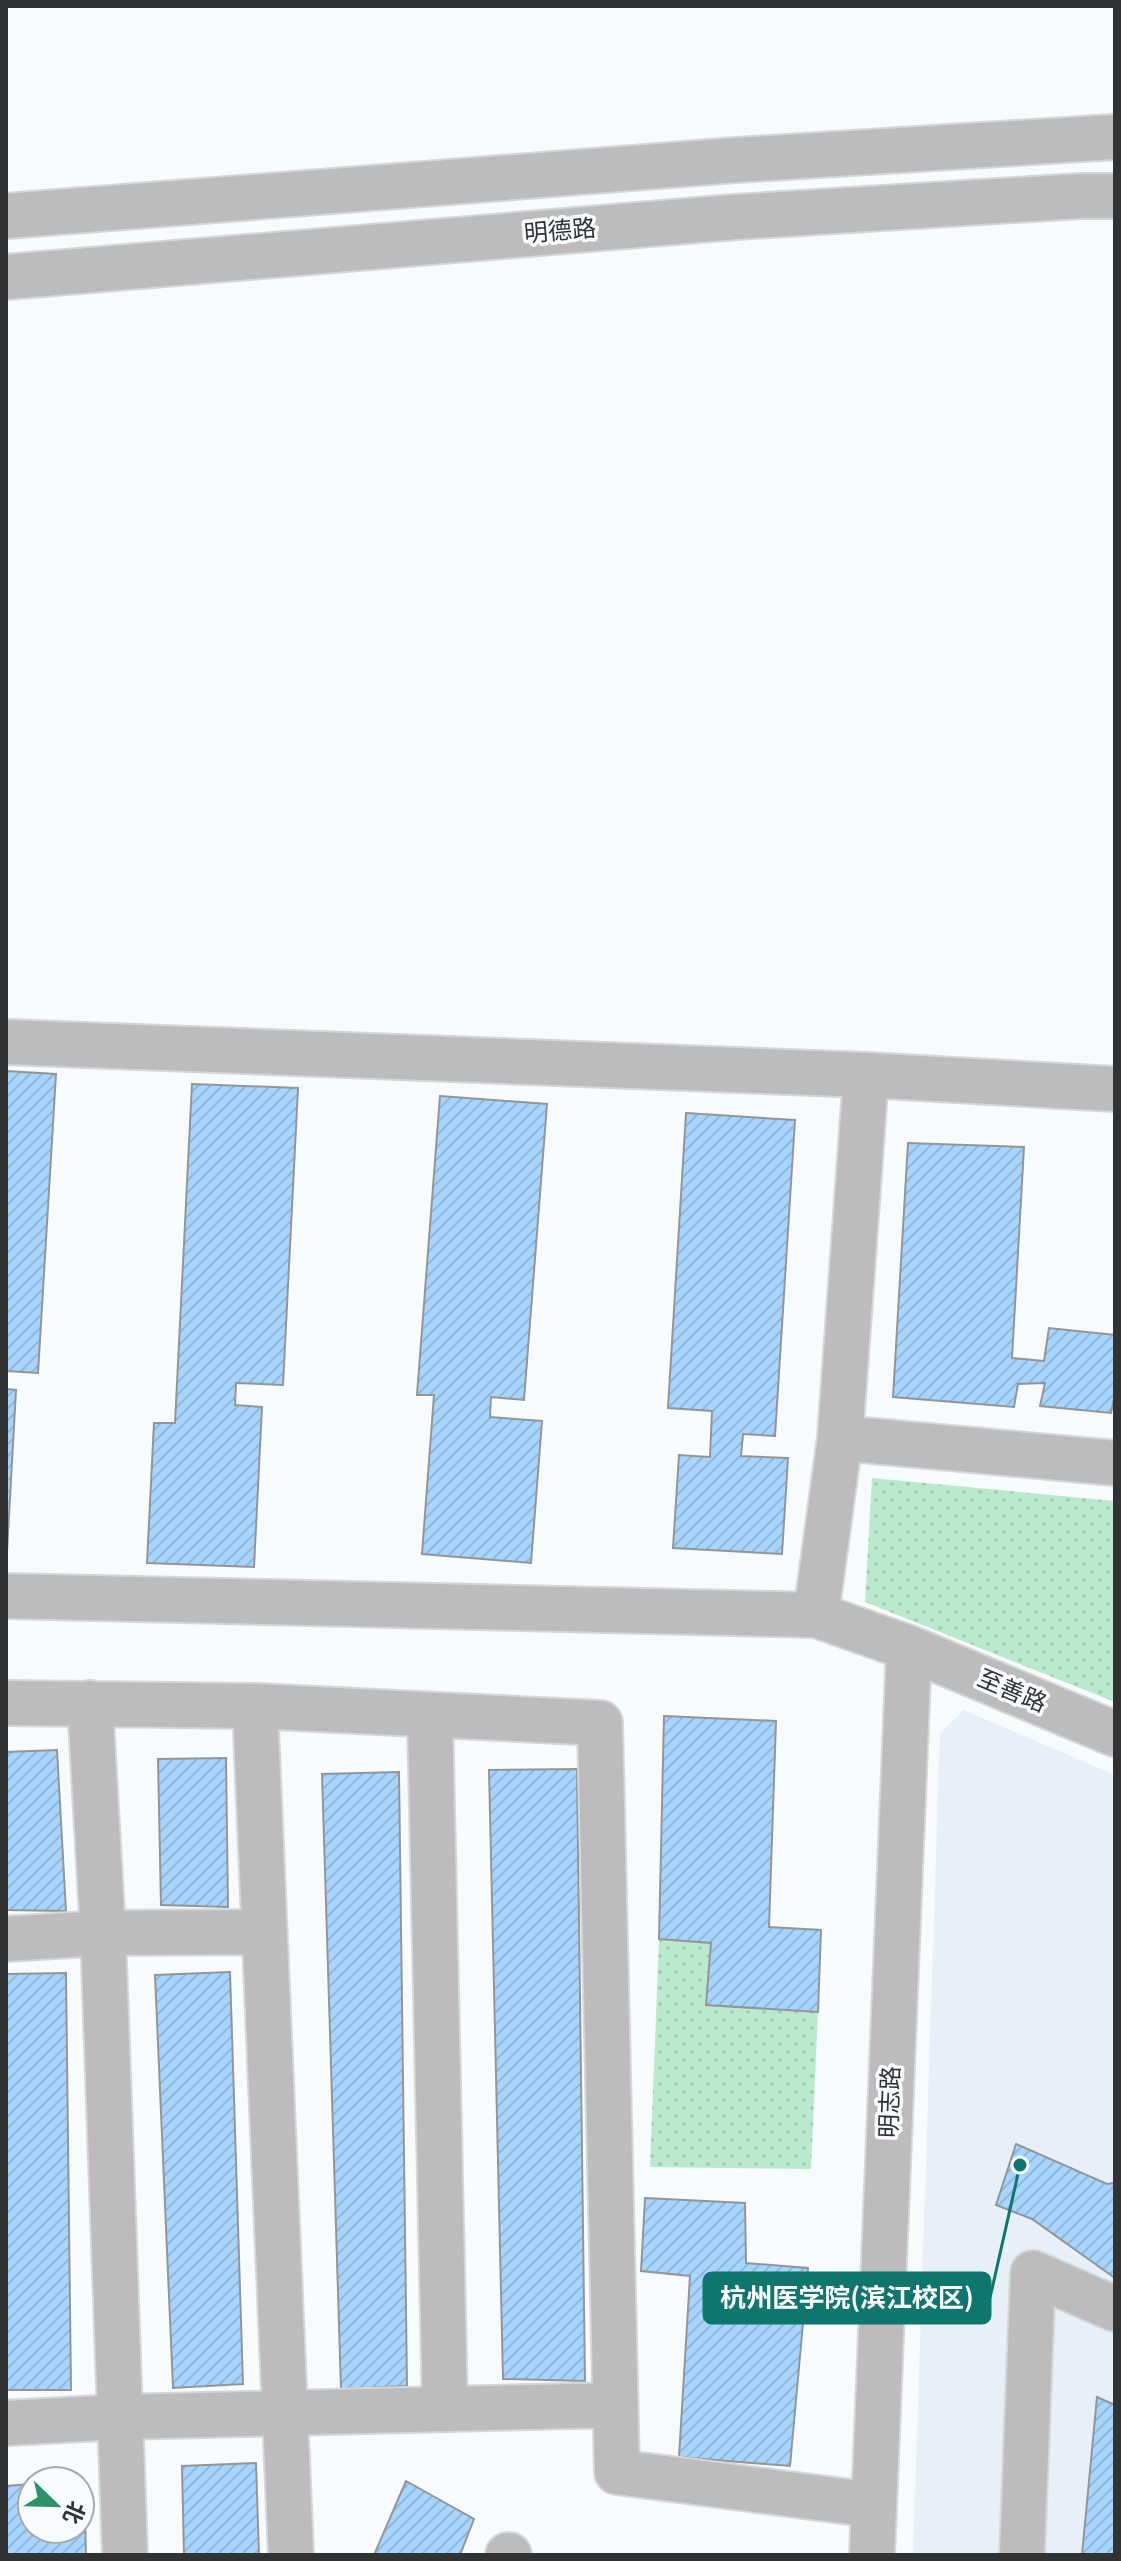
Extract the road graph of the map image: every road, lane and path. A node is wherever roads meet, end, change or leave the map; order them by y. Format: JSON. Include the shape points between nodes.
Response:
{"nodes":[{"id":1,"x":1115,"y":137,"type":"edge"},
{"id":2,"x":1115,"y":196,"type":"edge"},
{"id":3,"x":6,"y":216,"type":"edge"},
{"id":4,"x":6,"y":277,"type":"edge"},
{"id":5,"x":6,"y":1042,"type":"edge"},
{"id":6,"x":866,"y":1075,"type":"junction"},
{"id":7,"x":1115,"y":1089,"type":"edge"},
{"id":8,"x":840,"y":1438,"type":"junction"},
{"id":9,"x":1115,"y":1463,"type":"edge"},
{"id":10,"x":6,"y":1596,"type":"edge"},
{"id":11,"x":816,"y":1615,"type":"junction"},
{"id":12,"x":909,"y":1648,"type":"junction"},
{"id":13,"x":6,"y":1703,"type":"edge"},
{"id":14,"x":90,"y":1703,"type":"junction"},
{"id":15,"x":255,"y":1706,"type":"junction"},
{"id":16,"x":430,"y":1715,"type":"junction"},
{"id":17,"x":1115,"y":1734,"type":"edge"},
{"id":18,"x":264,"y":1932,"type":"junction"},
{"id":19,"x":103,"y":1933,"type":"junction"},
{"id":20,"x":6,"y":1939,"type":"edge"},
{"id":21,"x":1115,"y":2309,"type":"edge"},
{"id":22,"x":615,"y":2405,"type":"junction"},
{"id":23,"x":445,"y":2409,"type":"junction"},
{"id":24,"x":285,"y":2413,"type":"junction"},
{"id":25,"x":120,"y":2417,"type":"junction"},
{"id":26,"x":6,"y":2423,"type":"edge"},
{"id":27,"x":874,"y":2505,"type":"junction"},
{"id":28,"x":125,"y":2555,"type":"edge"},
{"id":29,"x":291,"y":2555,"type":"edge"},
{"id":30,"x":872,"y":2555,"type":"edge"},
{"id":31,"x":1022,"y":2555,"type":"edge"}],
"edges":[{"from":1,"to":3,"type":"street"},
{"from":2,"to":4,"type":"street","name":"明德路","via":[[735,217]]},
{"from":5,"to":6,"type":"street"},
{"from":6,"to":7,"type":"street"},
{"from":6,"to":8,"type":"street"},
{"from":8,"to":9,"type":"street"},
{"from":8,"to":11,"type":"street"},
{"from":10,"to":11,"type":"street","name":"至善路"},
{"from":11,"to":12,"type":"street","name":"至善路"},
{"from":12,"to":17,"type":"street","name":"至善路"},
{"from":12,"to":27,"type":"street","name":"明志路"},
{"from":13,"to":14,"type":"street"},
{"from":14,"to":15,"type":"street"},
{"from":14,"to":19,"type":"street"},
{"from":15,"to":16,"type":"street"},
{"from":15,"to":18,"type":"street"},
{"from":16,"to":22,"type":"street","via":[[600,1723]]},
{"from":16,"to":23,"type":"street"},
{"from":18,"to":19,"type":"street"},
{"from":18,"to":24,"type":"street"},
{"from":19,"to":20,"type":"street"},
{"from":19,"to":25,"type":"street"},
{"from":21,"to":31,"type":"street","via":[[1033,2273]]},
{"from":22,"to":23,"type":"street"},
{"from":22,"to":27,"type":"street","via":[[617,2472]]},
{"from":23,"to":24,"type":"street"},
{"from":24,"to":25,"type":"street"},
{"from":24,"to":29,"type":"street"},
{"from":25,"to":26,"type":"street"},
{"from":25,"to":28,"type":"street"},
{"from":27,"to":30,"type":"street","name":"明志路"}]}
